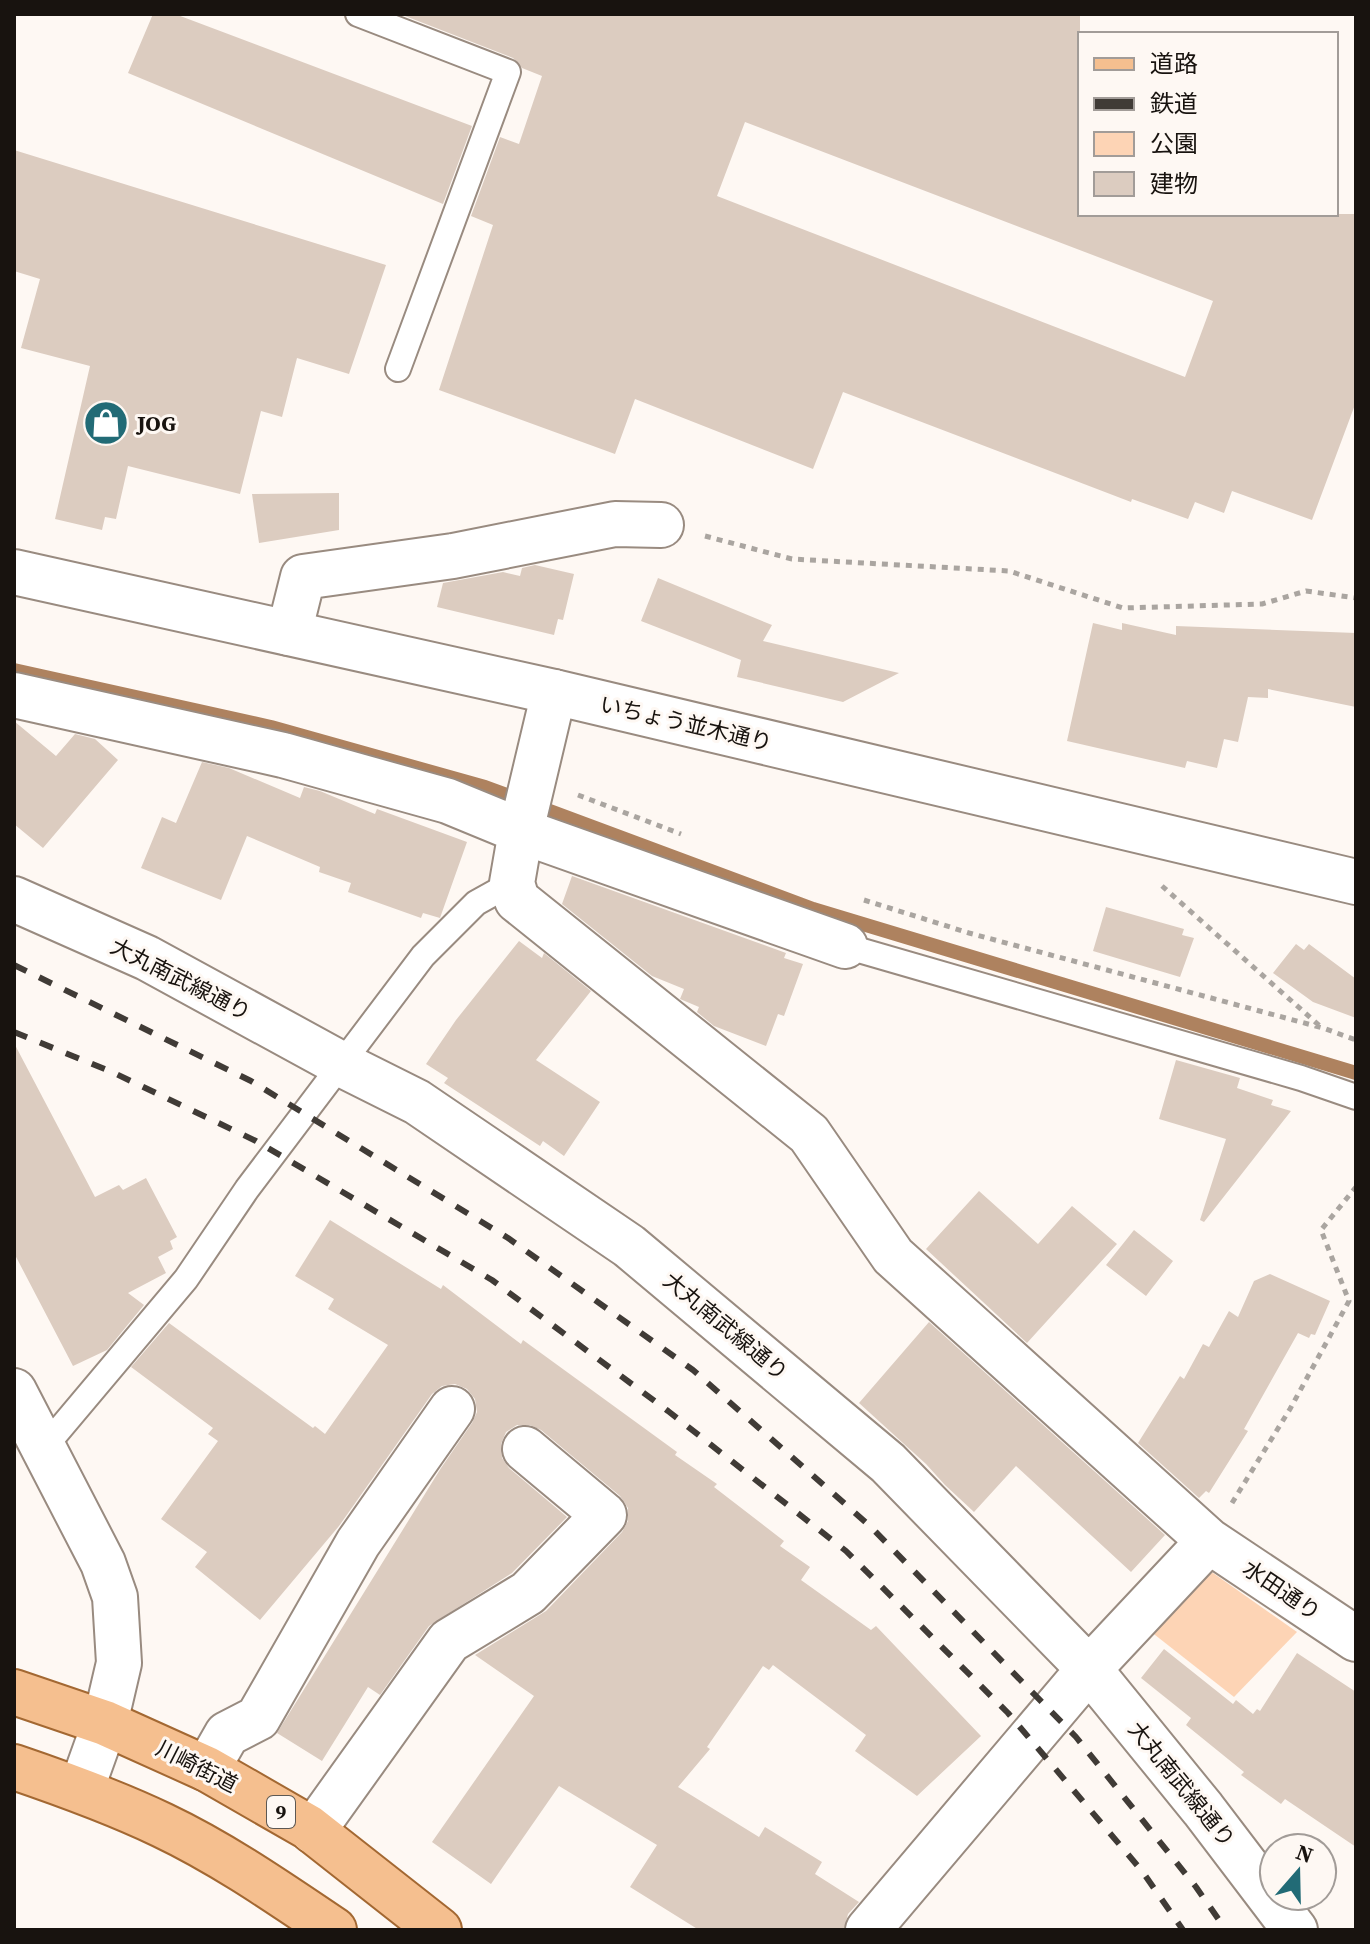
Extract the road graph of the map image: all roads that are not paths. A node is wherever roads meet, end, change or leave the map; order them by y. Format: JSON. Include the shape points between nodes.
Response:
{"nodes":[{"id":1,"x":358,"y":14,"type":"edge"},
{"id":2,"x":398,"y":369,"type":"dead end"},
{"id":3,"x":661,"y":525,"type":"road end"},
{"id":4,"x":14,"y":572,"type":"edge"},
{"id":5,"x":289,"y":633,"type":"junction"},
{"id":6,"x":554,"y":692,"type":"junction"},
{"id":7,"x":14,"y":695,"type":"edge"},
{"id":8,"x":522,"y":826,"type":"junction"},
{"id":9,"x":1356,"y":882,"type":"edge"},
{"id":10,"x":512,"y":883,"type":"junction"},
{"id":11,"x":14,"y":899,"type":"edge"},
{"id":12,"x":845,"y":946,"type":"joint"},
{"id":13,"x":341,"y":1064,"type":"junction"},
{"id":14,"x":1356,"y":1097,"type":"edge"},
{"id":15,"x":14,"y":1391,"type":"edge"},
{"id":16,"x":452,"y":1409,"type":"dead end"},
{"id":17,"x":43,"y":1449,"type":"junction"},
{"id":18,"x":525,"y":1449,"type":"dead end"},
{"id":19,"x":1209,"y":1541,"type":"junction"},
{"id":20,"x":1356,"y":1639,"type":"edge"},
{"id":21,"x":1089,"y":1669,"type":"junction"},
{"id":22,"x":14,"y":1692,"type":"edge"},
{"id":23,"x":105,"y":1723,"type":"junction"},
{"id":24,"x":14,"y":1767,"type":"edge"},
{"id":25,"x":207,"y":1769,"type":"junction"},
{"id":26,"x":81,"y":1790,"type":"junction"},
{"id":27,"x":313,"y":1831,"type":"junction"},
{"id":28,"x":334,"y":1930,"type":"edge"},
{"id":29,"x":439,"y":1930,"type":"edge"},
{"id":30,"x":868,"y":1930,"type":"edge"},
{"id":31,"x":1295,"y":1930,"type":"edge"}],
"edges":[{"from":1,"to":2,"type":"lane","via":[[508,72]]},
{"from":3,"to":5,"type":"street","via":[[615,524],[453,556],[303,577]]},
{"from":4,"to":5,"type":"street","name":"いちょう並木通り"},
{"from":5,"to":6,"type":"street","name":"いちょう並木通り"},
{"from":6,"to":8,"type":"street"},
{"from":6,"to":9,"type":"street","name":"いちょう並木通り"},
{"from":7,"to":8,"type":"street","via":[[283,755]]},
{"from":8,"to":10,"type":"street"},
{"from":8,"to":12,"type":"street"},
{"from":10,"to":13,"type":"lane","via":[[476,903],[423,956]]},
{"from":10,"to":19,"type":"street","name":"水田通り","via":[[517,900],[809,1134],[893,1256]]},
{"from":11,"to":13,"type":"street","name":"大丸南武線通り","via":[[147,958]]},
{"from":12,"to":14,"type":"lane"},
{"from":13,"to":17,"type":"lane","via":[[186,1279]]},
{"from":13,"to":21,"type":"street","name":"大丸南武線通り","via":[[417,1102],[629,1246],[888,1463]]},
{"from":15,"to":17,"type":"street"},
{"from":16,"to":25,"type":"street","via":[[358,1543],[258,1718],[227,1734]]},
{"from":17,"to":23,"type":"street","via":[[103,1563],[115,1597],[119,1663]]},
{"from":18,"to":27,"type":"street","via":[[604,1515],[528,1593],[449,1641]]},
{"from":19,"to":20,"type":"street","name":"水田通り"},
{"from":19,"to":21,"type":"street"},
{"from":21,"to":30,"type":"street"},
{"from":21,"to":31,"type":"street","name":"大丸南武線通り"},
{"from":22,"to":23,"type":"main road","name":"川崎街道","number":"9"},
{"from":23,"to":25,"type":"main road","name":"川崎街道","number":"9"},
{"from":23,"to":26,"type":"street"},
{"from":24,"to":26,"type":"main road"},
{"from":25,"to":27,"type":"main road","name":"川崎街道","number":"9"},
{"from":26,"to":28,"type":"main road","via":[[164,1826],[259,1879]]},
{"from":27,"to":29,"type":"main road","name":"川崎街道","number":"9"}]}
